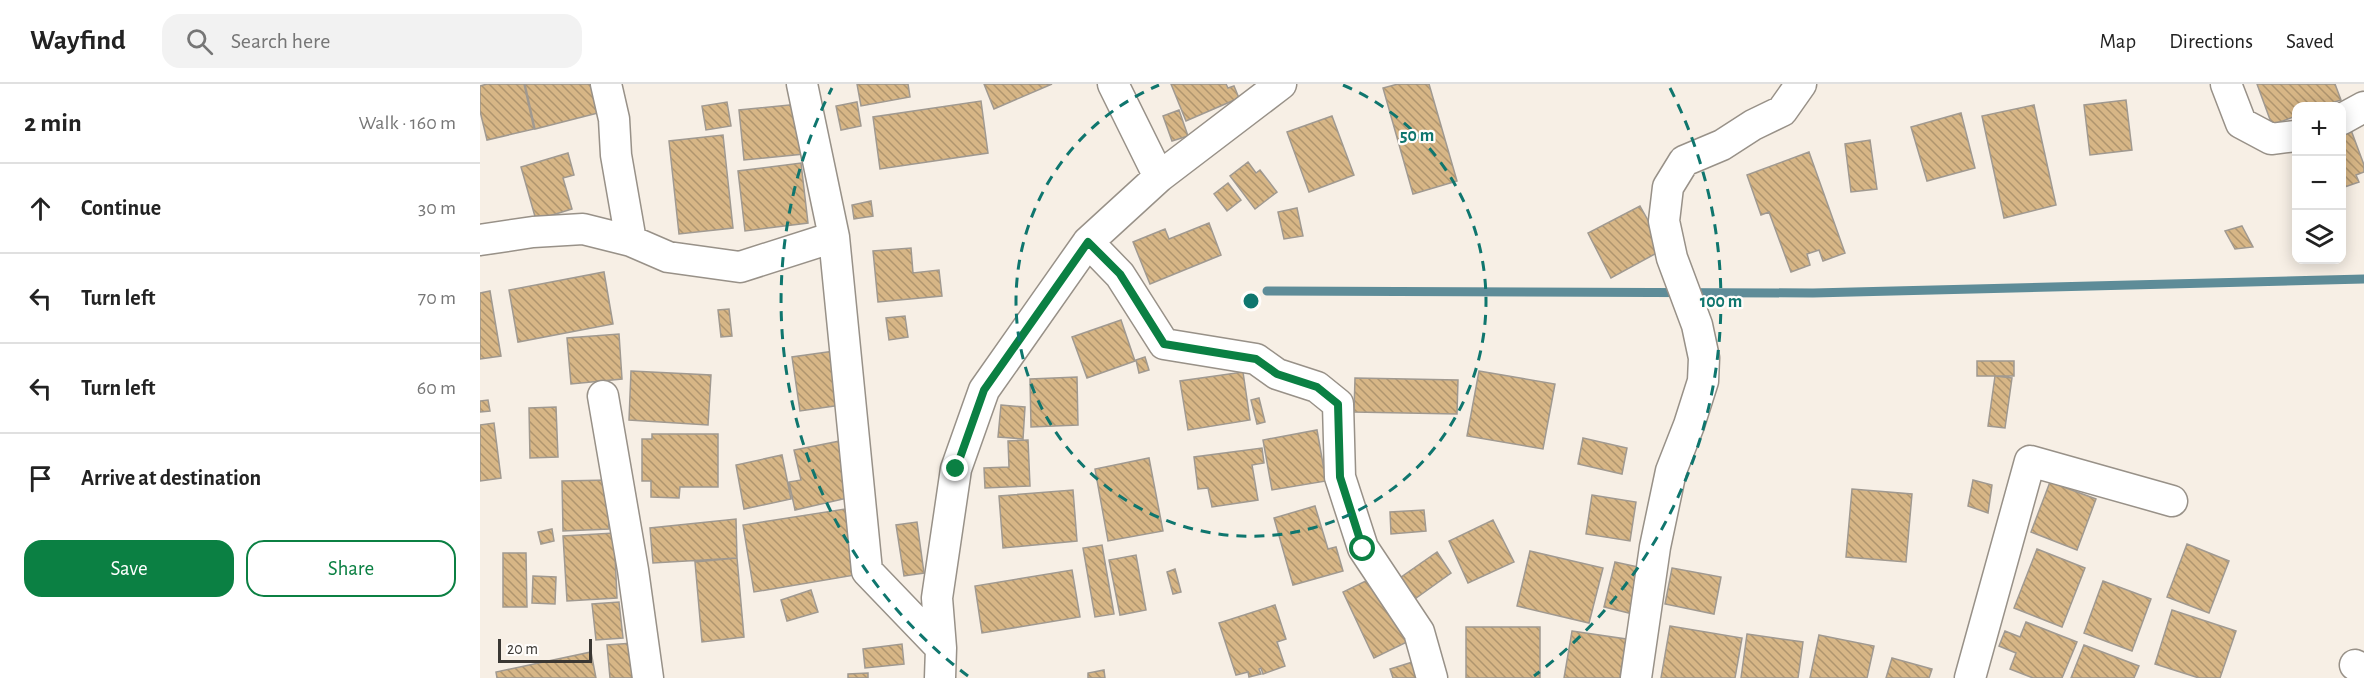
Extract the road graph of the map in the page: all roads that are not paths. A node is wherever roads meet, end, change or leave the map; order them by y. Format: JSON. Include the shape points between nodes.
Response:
{"nodes":[{"id":1,"x":606,"y":84,"type":"edge"},
{"id":2,"x":802,"y":84,"type":"edge"},
{"id":3,"x":1113,"y":84,"type":"edge"},
{"id":4,"x":1281,"y":84,"type":"edge"},
{"id":5,"x":1801,"y":84,"type":"edge"},
{"id":6,"x":2226,"y":84,"type":"edge"},
{"id":7,"x":2364,"y":107,"type":"edge"},
{"id":8,"x":2346,"y":117,"type":"edge"},
{"id":9,"x":2292,"y":136,"type":"edge"},
{"id":10,"x":1159,"y":177,"type":"junction"},
{"id":11,"x":834,"y":237,"type":"junction"},
{"id":12,"x":480,"y":240,"type":"edge"},
{"id":13,"x":631,"y":241,"type":"junction"},
{"id":14,"x":1088,"y":242,"type":"junction"},
{"id":15,"x":603,"y":396,"type":"dead end"},
{"id":16,"x":2172,"y":501,"type":"dead end"},
{"id":17,"x":941,"y":648,"type":"junction"},
{"id":18,"x":648,"y":678,"type":"edge"},
{"id":19,"x":940,"y":678,"type":"edge"},
{"id":20,"x":1432,"y":678,"type":"edge"},
{"id":21,"x":1636,"y":678,"type":"edge"},
{"id":22,"x":1970,"y":678,"type":"edge"}],
"edges":[{"from":1,"to":13,"type":"street"},
{"from":2,"to":11,"type":"street"},
{"from":3,"to":10,"type":"street"},
{"from":4,"to":10,"type":"street"},
{"from":5,"to":21,"type":"street","via":[[1782,111],[1722,145],[1684,161],[1668,188],[1664,221],[1672,258],[1698,325],[1704,357],[1703,381],[1671,471],[1655,547]]},
{"from":6,"to":9,"type":"street","via":[[2241,123],[2271,139]]},
{"from":7,"to":8,"type":"street"},
{"from":10,"to":14,"type":"street"},
{"from":11,"to":13,"type":"street","via":[[740,267],[668,257]]},
{"from":11,"to":17,"type":"street","via":[[867,571]]},
{"from":12,"to":13,"type":"street","via":[[583,229]]},
{"from":14,"to":17,"type":"street","via":[[984,390],[956,469],[937,598]]},
{"from":14,"to":20,"type":"street","via":[[1120,274],[1164,344],[1256,359],[1277,374],[1317,387],[1338,404],[1340,477],[1363,549],[1419,632]]},
{"from":15,"to":18,"type":"street","via":[[632,558]]},
{"from":16,"to":22,"type":"street","via":[[2030,461]]},
{"from":17,"to":19,"type":"street"}]}
